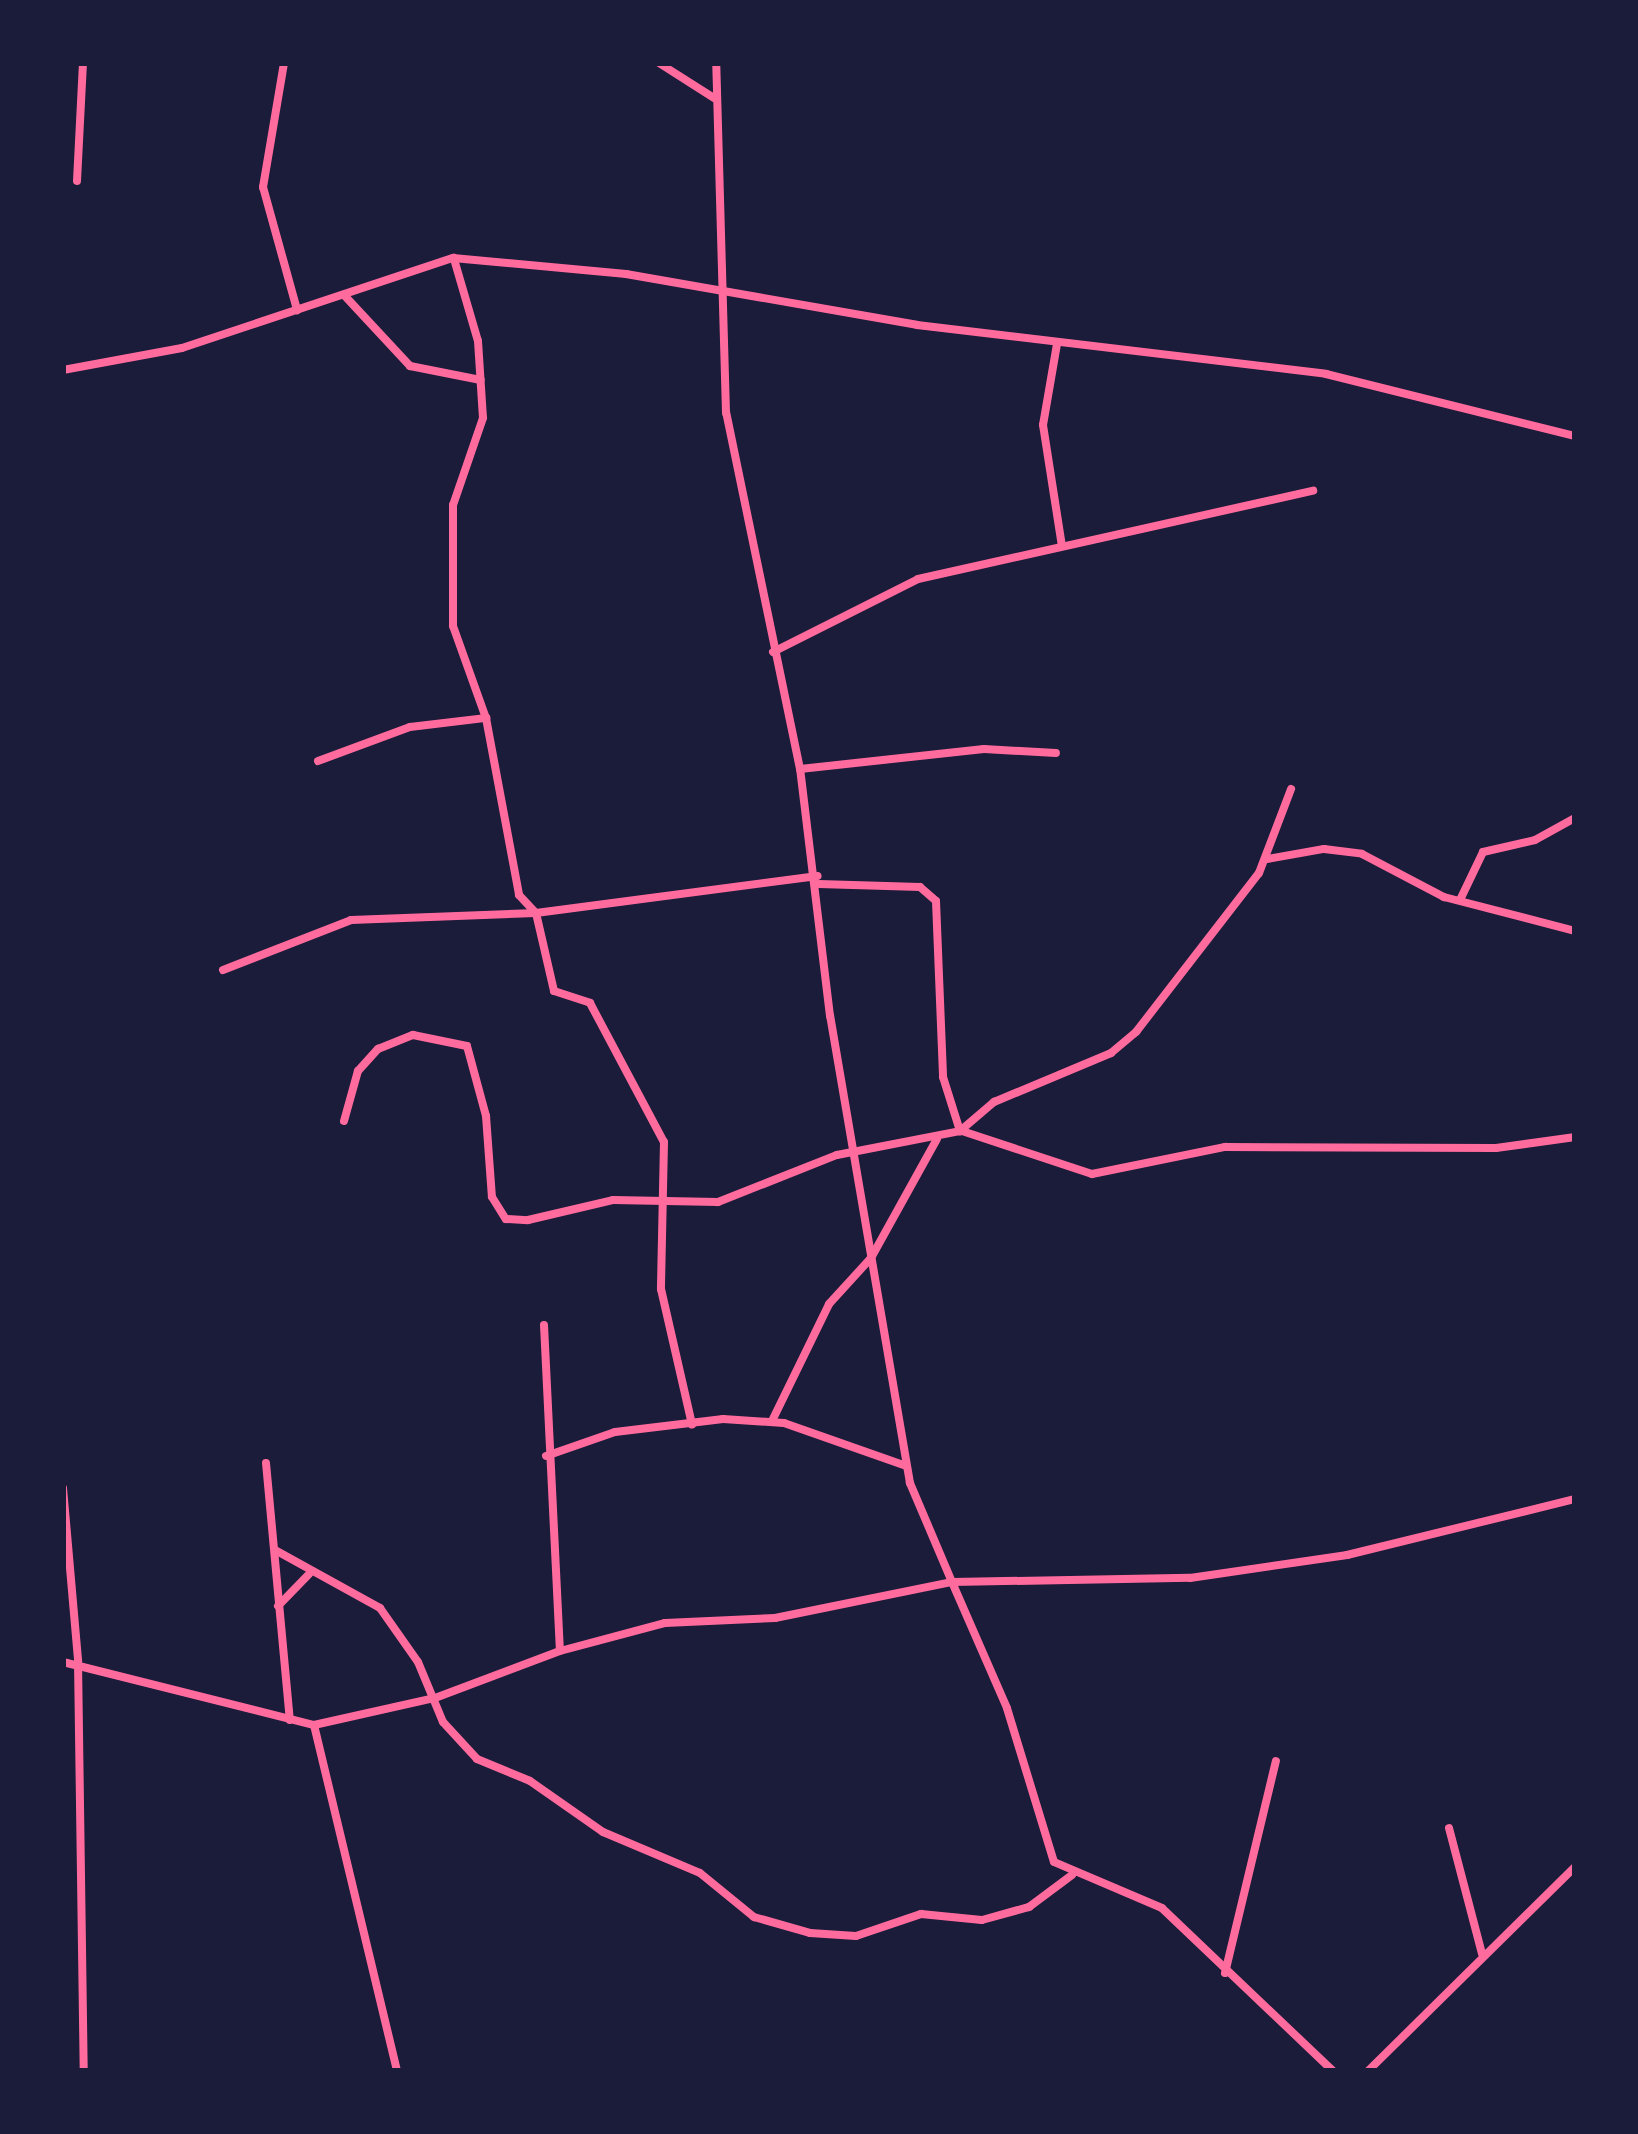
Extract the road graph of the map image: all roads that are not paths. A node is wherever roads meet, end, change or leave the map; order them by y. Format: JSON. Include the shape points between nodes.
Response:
{"nodes":[{"id":1,"x":83,"y":63,"type":"edge"},
{"id":2,"x":284,"y":63,"type":"edge"},
{"id":3,"x":659,"y":63,"type":"edge"},
{"id":4,"x":716,"y":63,"type":"edge"},
{"id":5,"x":715,"y":99,"type":"junction"},
{"id":6,"x":77,"y":181,"type":"dead end"},
{"id":7,"x":453,"y":258,"type":"junction"},
{"id":8,"x":344,"y":295,"type":"junction"},
{"id":9,"x":719,"y":296,"type":"junction"},
{"id":10,"x":297,"y":310,"type":"junction"},
{"id":11,"x":1057,"y":344,"type":"junction"},
{"id":12,"x":63,"y":370,"type":"edge"},
{"id":13,"x":481,"y":380,"type":"junction"},
{"id":14,"x":1575,"y":436,"type":"edge"},
{"id":15,"x":1313,"y":491,"type":"dead end"},
{"id":16,"x":1062,"y":546,"type":"junction"},
{"id":17,"x":773,"y":652,"type":"junction"},
{"id":18,"x":486,"y":718,"type":"junction"},
{"id":19,"x":1056,"y":753,"type":"dead end"},
{"id":20,"x":318,"y":761,"type":"dead end"},
{"id":21,"x":800,"y":769,"type":"junction"},
{"id":22,"x":1291,"y":789,"type":"dead end"},
{"id":23,"x":1575,"y":818,"type":"edge"},
{"id":24,"x":1267,"y":859,"type":"junction"},
{"id":25,"x":818,"y":880,"type":"junction"},
{"id":26,"x":1460,"y":899,"type":"junction"},
{"id":27,"x":536,"y":914,"type":"junction"},
{"id":28,"x":1575,"y":931,"type":"edge"},
{"id":29,"x":223,"y":970,"type":"dead end"},
{"id":30,"x":344,"y":1121,"type":"dead end"},
{"id":31,"x":961,"y":1131,"type":"junction"},
{"id":32,"x":937,"y":1137,"type":"junction"},
{"id":33,"x":1575,"y":1137,"type":"edge"},
{"id":34,"x":855,"y":1153,"type":"junction"},
{"id":35,"x":662,"y":1206,"type":"junction"},
{"id":36,"x":871,"y":1258,"type":"junction"},
{"id":37,"x":544,"y":1325,"type":"dead end"},
{"id":38,"x":772,"y":1421,"type":"junction"},
{"id":39,"x":692,"y":1424,"type":"junction"},
{"id":40,"x":546,"y":1456,"type":"junction"},
{"id":41,"x":266,"y":1463,"type":"dead end"},
{"id":42,"x":908,"y":1467,"type":"junction"},
{"id":43,"x":63,"y":1488,"type":"edge"},
{"id":44,"x":1575,"y":1499,"type":"edge"},
{"id":45,"x":275,"y":1550,"type":"junction"},
{"id":46,"x":309,"y":1574,"type":"junction"},
{"id":47,"x":952,"y":1582,"type":"junction"},
{"id":48,"x":277,"y":1607,"type":"junction"},
{"id":49,"x":560,"y":1651,"type":"junction"},
{"id":50,"x":78,"y":1660,"type":"junction"},
{"id":51,"x":63,"y":1662,"type":"edge"},
{"id":52,"x":435,"y":1698,"type":"junction"},
{"id":53,"x":290,"y":1720,"type":"junction"},
{"id":54,"x":314,"y":1725,"type":"junction"},
{"id":55,"x":1276,"y":1762,"type":"dead end"},
{"id":56,"x":1449,"y":1828,"type":"dead end"},
{"id":57,"x":1575,"y":1867,"type":"edge"},
{"id":58,"x":1072,"y":1875,"type":"junction"},
{"id":59,"x":1482,"y":1954,"type":"junction"},
{"id":60,"x":1225,"y":1973,"type":"junction"},
{"id":61,"x":83,"y":2071,"type":"edge"},
{"id":62,"x":397,"y":2071,"type":"edge"},
{"id":63,"x":1333,"y":2071,"type":"edge"},
{"id":64,"x":1368,"y":2071,"type":"edge"}],
"edges":[{"from":1,"to":6,"type":"street"},
{"from":2,"to":10,"type":"street","via":[[262,187]]},
{"from":3,"to":5,"type":"street"},
{"from":4,"to":5,"type":"street"},
{"from":5,"to":9,"type":"street"},
{"from":7,"to":8,"type":"street"},
{"from":7,"to":9,"type":"street","via":[[626,274]]},
{"from":7,"to":13,"type":"street"},
{"from":8,"to":10,"type":"street"},
{"from":8,"to":13,"type":"street","via":[[410,366]]},
{"from":9,"to":11,"type":"street"},
{"from":9,"to":17,"type":"street","via":[[726,412]]},
{"from":10,"to":12,"type":"street","via":[[182,348]]},
{"from":11,"to":14,"type":"street","via":[[1327,374]]},
{"from":11,"to":16,"type":"street","via":[[1043,425]]},
{"from":13,"to":18,"type":"street","via":[[483,418],[453,505],[453,612]]},
{"from":15,"to":16,"type":"street"},
{"from":16,"to":17,"type":"street","via":[[918,579]]},
{"from":17,"to":21,"type":"street"},
{"from":18,"to":20,"type":"street","via":[[410,727]]},
{"from":18,"to":27,"type":"street","via":[[509,859],[519,895]]},
{"from":19,"to":21,"type":"street","via":[[984,749]]},
{"from":21,"to":25,"type":"street"},
{"from":22,"to":24,"type":"street"},
{"from":23,"to":26,"type":"street","via":[[1534,840],[1483,852]]},
{"from":24,"to":26,"type":"street","via":[[1324,849],[1362,854]]},
{"from":24,"to":31,"type":"street","via":[[1136,1032],[1111,1053],[994,1102]]},
{"from":25,"to":27,"type":"street"},
{"from":25,"to":31,"type":"street","via":[[920,887],[936,902],[943,1077]]},
{"from":25,"to":34,"type":"street","via":[[830,1016]]},
{"from":26,"to":28,"type":"street"},
{"from":27,"to":29,"type":"street","via":[[351,920]]},
{"from":27,"to":35,"type":"street","via":[[554,991],[590,1003],[641,1088],[664,1142]]},
{"from":30,"to":35,"type":"street","via":[[358,1070],[378,1048],[413,1035],[448,1038],[466,1046],[478,1083],[492,1197],[506,1219],[613,1200]]},
{"from":31,"to":32,"type":"street"},
{"from":31,"to":33,"type":"street","via":[[1092,1174],[1225,1147],[1496,1148]]},
{"from":32,"to":34,"type":"street"},
{"from":32,"to":36,"type":"street"},
{"from":34,"to":35,"type":"street","via":[[772,1174],[718,1202]]},
{"from":34,"to":36,"type":"street"},
{"from":35,"to":39,"type":"street","via":[[661,1289]]},
{"from":36,"to":38,"type":"street","via":[[829,1304]]},
{"from":36,"to":42,"type":"street"},
{"from":37,"to":40,"type":"street"},
{"from":38,"to":39,"type":"street"},
{"from":38,"to":42,"type":"street"},
{"from":39,"to":40,"type":"street","via":[[614,1432]]},
{"from":40,"to":49,"type":"street"},
{"from":41,"to":45,"type":"street"},
{"from":42,"to":47,"type":"street","via":[[929,1541]]},
{"from":43,"to":50,"type":"street"},
{"from":44,"to":47,"type":"street","via":[[1347,1555],[1190,1578]]},
{"from":45,"to":46,"type":"street"},
{"from":45,"to":48,"type":"street"},
{"from":46,"to":48,"type":"street"},
{"from":46,"to":52,"type":"street","via":[[380,1608]]},
{"from":47,"to":49,"type":"street","via":[[775,1618],[682,1620]]},
{"from":47,"to":58,"type":"street","via":[[1007,1708],[1040,1833],[1054,1862]]},
{"from":48,"to":53,"type":"street"},
{"from":49,"to":52,"type":"street"},
{"from":50,"to":51,"type":"street"},
{"from":50,"to":53,"type":"street"},
{"from":50,"to":61,"type":"street"},
{"from":52,"to":54,"type":"street"},
{"from":52,"to":58,"type":"street","via":[[443,1722],[477,1759],[530,1781],[603,1832],[700,1873],[754,1917],[810,1933],[856,1936],[921,1914],[1010,1914]]},
{"from":53,"to":54,"type":"street"},
{"from":54,"to":62,"type":"street"},
{"from":55,"to":60,"type":"street"},
{"from":56,"to":59,"type":"street"},
{"from":57,"to":59,"type":"street"},
{"from":58,"to":60,"type":"street","via":[[1162,1908]]},
{"from":59,"to":64,"type":"street"},
{"from":60,"to":63,"type":"street"}]}
